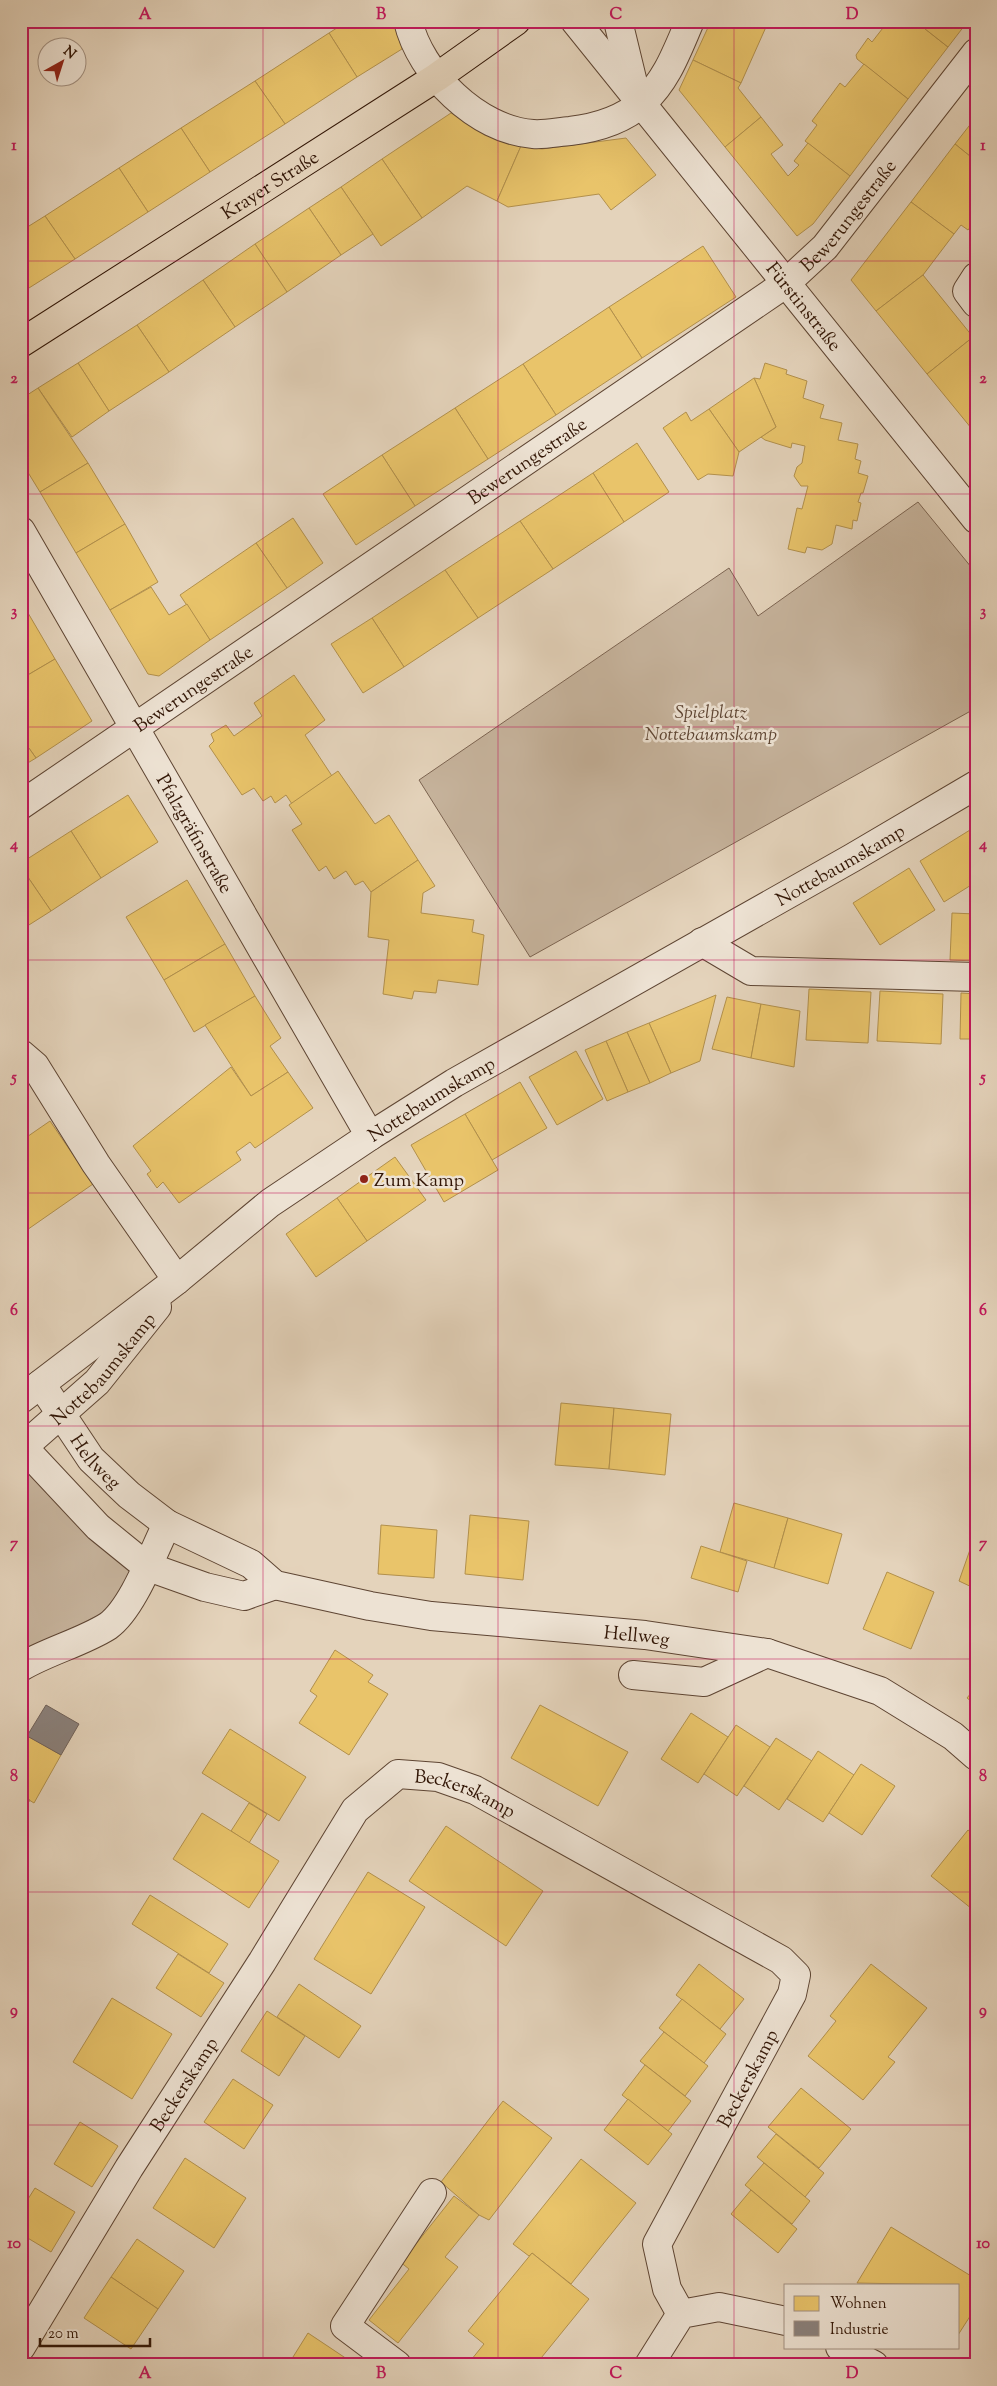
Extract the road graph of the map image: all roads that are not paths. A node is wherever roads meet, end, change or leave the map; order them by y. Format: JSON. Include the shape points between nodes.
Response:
{"nodes":[{"id":1,"x":408,"y":21,"type":"edge"},
{"id":2,"x":516,"y":21,"type":"edge"},
{"id":3,"x":575,"y":21,"type":"edge"},
{"id":4,"x":618,"y":21,"type":"edge"},
{"id":5,"x":690,"y":21,"type":"edge"},
{"id":6,"x":976,"y":53,"type":"edge"},
{"id":7,"x":437,"y":77,"type":"junction"},
{"id":8,"x":639,"y":98,"type":"junction"},
{"id":9,"x":976,"y":277,"type":"edge"},
{"id":10,"x":785,"y":284,"type":"junction"},
{"id":11,"x":976,"y":303,"type":"edge"},
{"id":12,"x":21,"y":344,"type":"edge"},
{"id":13,"x":976,"y":519,"type":"edge"},
{"id":14,"x":21,"y":531,"type":"edge"},
{"id":15,"x":136,"y":729,"type":"junction"},
{"id":16,"x":976,"y":784,"type":"edge"},
{"id":17,"x":21,"y":805,"type":"edge"},
{"id":18,"x":702,"y":942,"type":"junction"},
{"id":19,"x":976,"y":977,"type":"edge"},
{"id":20,"x":21,"y":1054,"type":"edge"},
{"id":21,"x":370,"y":1136,"type":"junction"},
{"id":22,"x":177,"y":1280,"type":"junction"},
{"id":23,"x":31,"y":1391,"type":"edge"},
{"id":24,"x":60,"y":1414,"type":"junction"},
{"id":25,"x":22,"y":1446,"type":"edge"},
{"id":26,"x":167,"y":1524,"type":"junction"},
{"id":27,"x":146,"y":1566,"type":"junction"},
{"id":28,"x":275,"y":1584,"type":"junction"},
{"id":29,"x":767,"y":1653,"type":"junction"},
{"id":30,"x":21,"y":1667,"type":"edge"},
{"id":31,"x":633,"y":1675,"type":"dead end"},
{"id":32,"x":976,"y":1756,"type":"edge"},
{"id":33,"x":432,"y":2193,"type":"dead end"},
{"id":34,"x":681,"y":2314,"type":"junction"},
{"id":35,"x":784,"y":2321,"type":"edge"},
{"id":36,"x":21,"y":2347,"type":"edge"},
{"id":37,"x":842,"y":2348,"type":"edge"},
{"id":38,"x":397,"y":2365,"type":"edge"},
{"id":39,"x":649,"y":2365,"type":"edge"},
{"id":40,"x":874,"y":2365,"type":"edge"}],
"edges":[{"from":1,"to":7,"type":"street","via":[[413,41]]},
{"from":2,"to":7,"type":"main road","name":"Krayer Straße"},
{"from":3,"to":8,"type":"street","name":"Fürstinstraße"},
{"from":4,"to":8,"type":"street","name":"Fürstinstraße"},
{"from":5,"to":8,"type":"street","via":[[665,78]]},
{"from":6,"to":10,"type":"street","name":"Bewerungestraße","via":[[826,247]]},
{"from":7,"to":8,"type":"street","via":[[462,104],[499,126],[532,134],[579,130],[612,122]]},
{"from":7,"to":12,"type":"main road","name":"Krayer Straße"},
{"from":8,"to":10,"type":"street","name":"Fürstinstraße"},
{"from":9,"to":11,"type":"street","via":[[967,291]]},
{"from":10,"to":13,"type":"street","name":"Fürstinstraße"},
{"from":10,"to":15,"type":"street","name":"Bewerungestraße"},
{"from":14,"to":15,"type":"street","name":"Pfalzgräfinstraße"},
{"from":15,"to":17,"type":"street","name":"Bewerungestraße"},
{"from":15,"to":21,"type":"street","name":"Pfalzgräfinstraße"},
{"from":16,"to":18,"type":"street","name":"Nottebaumskamp"},
{"from":18,"to":19,"type":"street","via":[[751,971]]},
{"from":18,"to":21,"type":"street","name":"Nottebaumskamp","via":[[454,1083]]},
{"from":20,"to":22,"type":"street","via":[[36,1066],[96,1164]]},
{"from":21,"to":22,"type":"street","name":"Nottebaumskamp","via":[[270,1203]]},
{"from":22,"to":23,"type":"street","name":"Nottebaumskamp"},
{"from":22,"to":24,"type":"street","name":"Nottebaumskamp","via":[[97,1382]]},
{"from":23,"to":24,"type":"street","name":"Hellweg"},
{"from":24,"to":25,"type":"street","name":"Nottebaumskamp"},
{"from":24,"to":26,"type":"street","name":"Hellweg","via":[[91,1459],[129,1495]]},
{"from":25,"to":27,"type":"street","via":[[98,1527]]},
{"from":26,"to":27,"type":"street"},
{"from":26,"to":28,"type":"street","name":"Hellweg","via":[[251,1564]]},
{"from":27,"to":28,"type":"street","via":[[205,1587],[244,1596]]},
{"from":27,"to":30,"type":"street","via":[[132,1598],[108,1626]]},
{"from":28,"to":29,"type":"street","name":"Hellweg","via":[[431,1616],[645,1634]]},
{"from":29,"to":31,"type":"street","via":[[704,1682]]},
{"from":29,"to":32,"type":"street","name":"Hellweg","via":[[880,1691],[953,1736]]},
{"from":33,"to":38,"type":"street","via":[[345,2326]]},
{"from":34,"to":35,"type":"street","via":[[719,2307]]},
{"from":34,"to":36,"type":"street","name":"Beckerskamp","via":[[667,2289],[657,2244],[792,1994],[796,1975],[781,1960],[475,1790],[438,1777],[398,1774],[355,1810],[129,2168]]},
{"from":34,"to":39,"type":"street"},
{"from":37,"to":40,"type":"street"}]}
